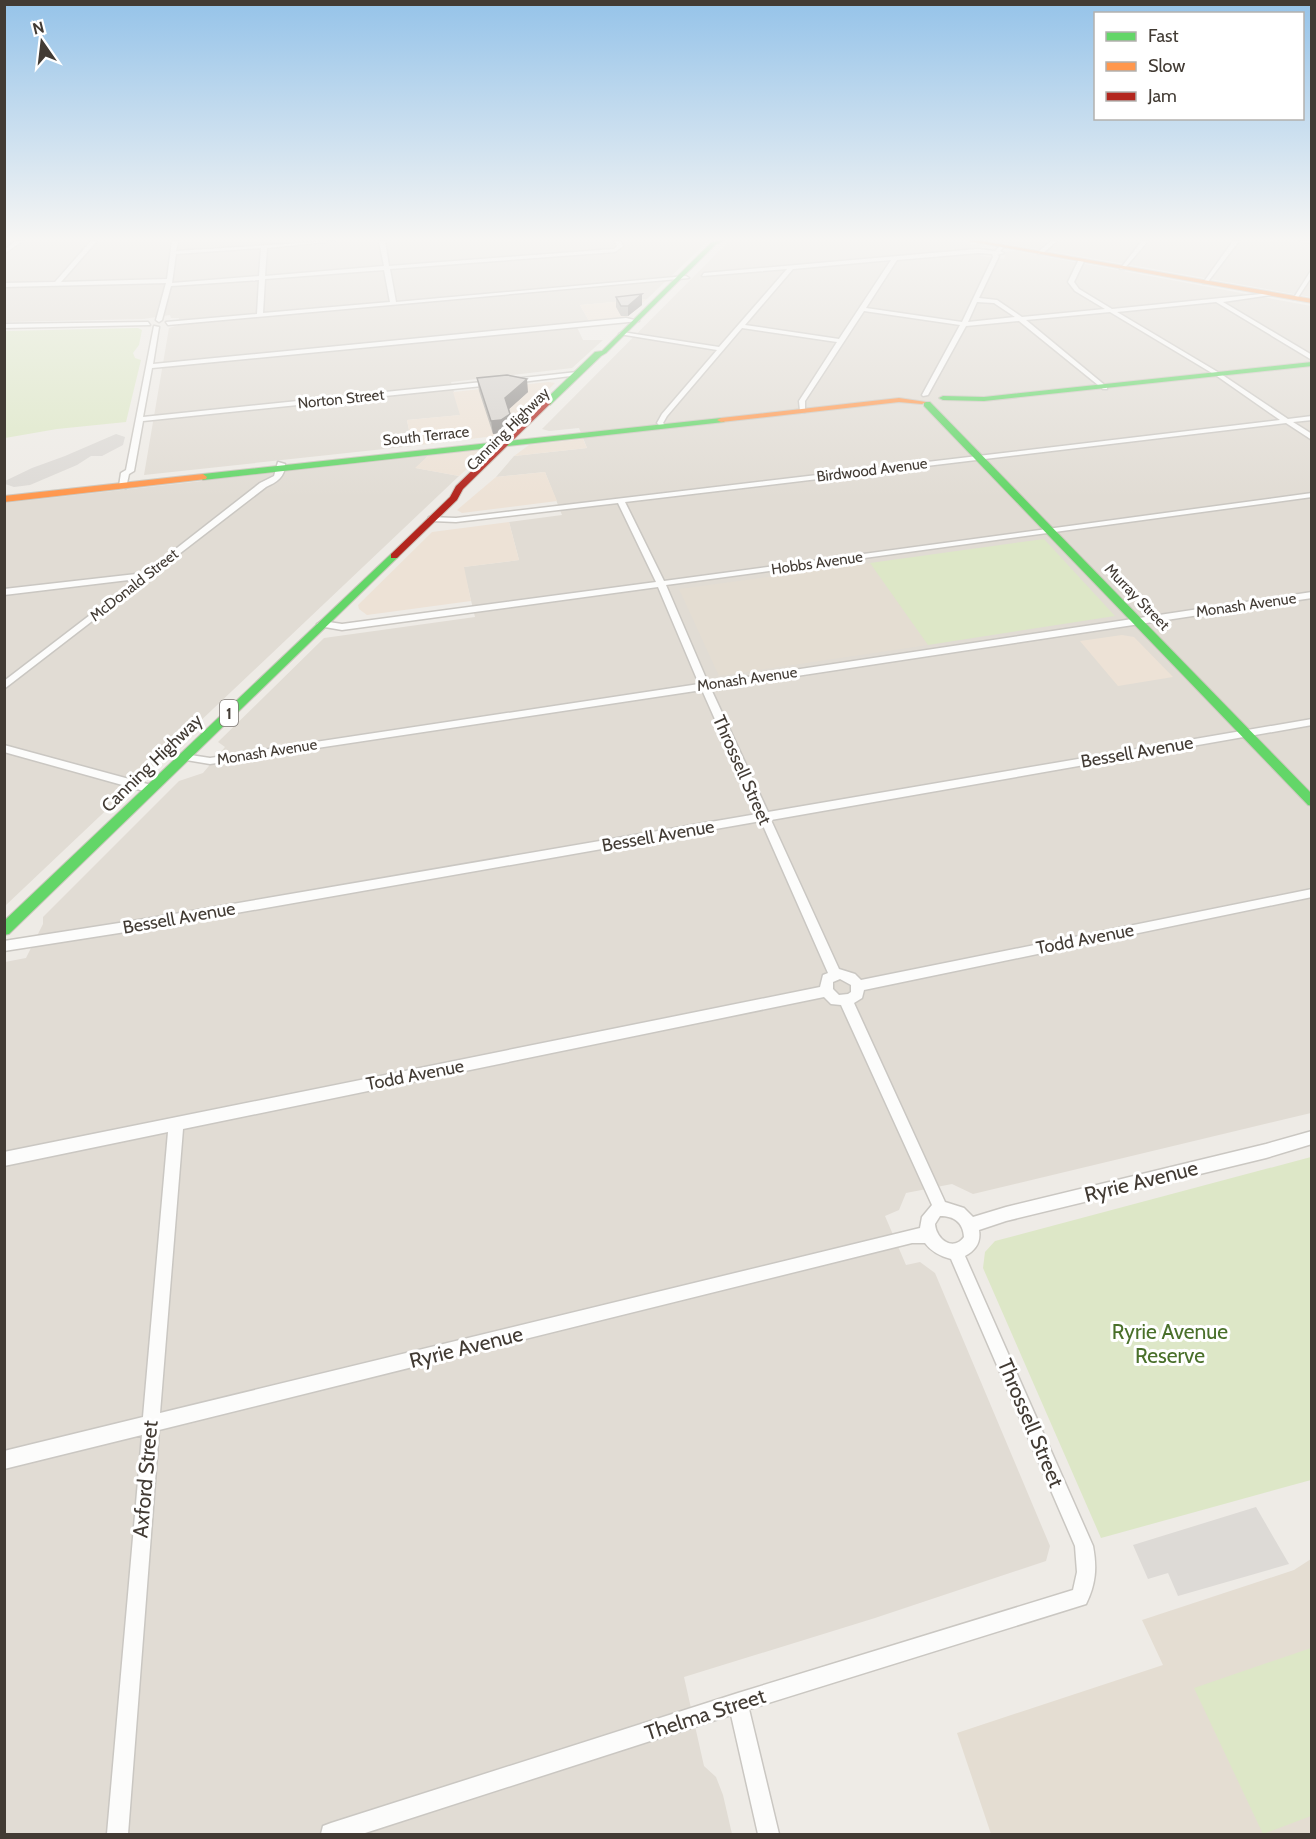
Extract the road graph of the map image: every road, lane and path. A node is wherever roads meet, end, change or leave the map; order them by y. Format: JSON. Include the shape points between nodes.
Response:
{"nodes":[{"id":1,"x":154,"y":327,"type":"edge"},
{"id":2,"x":559,"y":327,"type":"edge"},
{"id":3,"x":630,"y":327,"type":"joint"},
{"id":4,"x":739,"y":327,"type":"edge"},
{"id":5,"x":745,"y":327,"type":"edge"},
{"id":6,"x":850,"y":327,"type":"edge"},
{"id":7,"x":963,"y":327,"type":"edge"},
{"id":8,"x":1031,"y":327,"type":"edge"},
{"id":9,"x":1138,"y":327,"type":"edge"},
{"id":10,"x":1260,"y":327,"type":"edge"},
{"id":11,"x":840,"y":341,"type":"junction"},
{"id":12,"x":721,"y":349,"type":"junction"},
{"id":13,"x":604,"y":352,"type":"junction"},
{"id":14,"x":1311,"y":358,"type":"edge"},
{"id":15,"x":1311,"y":364,"type":"edge"},
{"id":16,"x":149,"y":366,"type":"junction"},
{"id":17,"x":1218,"y":375,"type":"junction"},
{"id":18,"x":574,"y":376,"type":"junction"},
{"id":19,"x":508,"y":381,"type":"edge"},
{"id":20,"x":497,"y":382,"type":"edge"},
{"id":21,"x":1104,"y":387,"type":"junction"},
{"id":22,"x":933,"y":400,"type":"junction"},
{"id":23,"x":807,"y":407,"type":"junction"},
{"id":24,"x":1311,"y":418,"type":"edge"},
{"id":25,"x":140,"y":419,"type":"junction"},
{"id":26,"x":668,"y":421,"type":"junction"},
{"id":27,"x":1287,"y":421,"type":"junction"},
{"id":28,"x":1311,"y":438,"type":"edge"},
{"id":29,"x":514,"y":441,"type":"junction"},
{"id":30,"x":980,"y":457,"type":"junction"},
{"id":31,"x":274,"y":467,"type":"junction"},
{"id":32,"x":128,"y":480,"type":"junction"},
{"id":33,"x":263,"y":484,"type":"junction"},
{"id":34,"x":1311,"y":495,"type":"edge"},
{"id":35,"x":4,"y":497,"type":"edge"},
{"id":36,"x":620,"y":500,"type":"junction"},
{"id":37,"x":432,"y":519,"type":"junction"},
{"id":38,"x":1051,"y":531,"type":"junction"},
{"id":39,"x":147,"y":575,"type":"junction"},
{"id":40,"x":661,"y":583,"type":"junction"},
{"id":41,"x":4,"y":592,"type":"edge"},
{"id":42,"x":1311,"y":595,"type":"edge"},
{"id":43,"x":1137,"y":621,"type":"junction"},
{"id":44,"x":322,"y":624,"type":"junction"},
{"id":45,"x":705,"y":685,"type":"junction"},
{"id":46,"x":4,"y":686,"type":"edge"},
{"id":47,"x":1311,"y":722,"type":"edge"},
{"id":48,"x":1245,"y":733,"type":"junction"},
{"id":49,"x":4,"y":748,"type":"edge"},
{"id":50,"x":184,"y":757,"type":"junction"},
{"id":51,"x":151,"y":789,"type":"junction"},
{"id":52,"x":1311,"y":802,"type":"edge"},
{"id":53,"x":763,"y":817,"type":"junction"},
{"id":54,"x":1311,"y":893,"type":"edge"},
{"id":55,"x":4,"y":930,"type":"edge"},
{"id":56,"x":4,"y":946,"type":"edge"},
{"id":57,"x":835,"y":974,"type":"junction"},
{"id":58,"x":858,"y":986,"type":"junction"},
{"id":59,"x":826,"y":991,"type":"junction"},
{"id":60,"x":846,"y":1001,"type":"junction"},
{"id":61,"x":176,"y":1124,"type":"junction"},
{"id":62,"x":1311,"y":1137,"type":"edge"},
{"id":63,"x":4,"y":1159,"type":"edge"},
{"id":64,"x":941,"y":1209,"type":"junction"},
{"id":65,"x":970,"y":1224,"type":"junction"},
{"id":66,"x":928,"y":1235,"type":"junction"},
{"id":67,"x":957,"y":1252,"type":"junction"},
{"id":68,"x":150,"y":1425,"type":"junction"},
{"id":69,"x":4,"y":1460,"type":"edge"},
{"id":70,"x":1079,"y":1597,"type":"joint"},
{"id":71,"x":738,"y":1703,"type":"junction"},
{"id":72,"x":117,"y":1834,"type":"edge"},
{"id":73,"x":331,"y":1834,"type":"edge"},
{"id":74,"x":770,"y":1834,"type":"edge"}],
"edges":[{"from":1,"to":16,"type":"street"},
{"from":2,"to":16,"type":"street"},
{"from":3,"to":12,"type":"street"},
{"from":3,"to":13,"type":"main road","name":"Canning Highway","number":"1"},
{"from":4,"to":12,"type":"street"},
{"from":5,"to":11,"type":"street"},
{"from":6,"to":11,"type":"street"},
{"from":7,"to":22,"type":"street"},
{"from":8,"to":21,"type":"street"},
{"from":9,"to":17,"type":"street"},
{"from":10,"to":14,"type":"street"},
{"from":11,"to":23,"type":"street"},
{"from":12,"to":26,"type":"street"},
{"from":13,"to":18,"type":"main road","name":"Canning Highway","number":"1"},
{"from":13,"to":29,"type":"main road","name":"Canning Highway","number":"1","via":[[606,355]]},
{"from":15,"to":17,"type":"main road","name":"South Terrace"},
{"from":16,"to":25,"type":"street"},
{"from":17,"to":21,"type":"main road","name":"South Terrace"},
{"from":17,"to":27,"type":"street"},
{"from":18,"to":19,"type":"street"},
{"from":18,"to":29,"type":"main road","name":"Canning Highway","number":"1"},
{"from":20,"to":25,"type":"street","name":"Norton Street"},
{"from":21,"to":22,"type":"main road","name":"South Terrace","via":[[1052,395]]},
{"from":22,"to":23,"type":"main road","name":"South Terrace"},
{"from":22,"to":30,"type":"main road","name":"Murray Street"},
{"from":23,"to":26,"type":"main road","name":"South Terrace"},
{"from":24,"to":27,"type":"street","name":"Birdwood Avenue"},
{"from":25,"to":32,"type":"street"},
{"from":26,"to":29,"type":"main road","name":"South Terrace"},
{"from":27,"to":28,"type":"street"},
{"from":27,"to":30,"type":"street","name":"Birdwood Avenue"},
{"from":29,"to":31,"type":"main road","name":"South Terrace"},
{"from":29,"to":37,"type":"main road","name":"Canning Highway","number":"1","via":[[471,490],[454,498]]},
{"from":30,"to":36,"type":"street","name":"Birdwood Avenue"},
{"from":30,"to":38,"type":"main road","name":"Murray Street"},
{"from":31,"to":32,"type":"main road","name":"South Terrace"},
{"from":31,"to":33,"type":"street"},
{"from":31,"to":33,"type":"street","name":"McDonald Street","via":[[280,476]]},
{"from":32,"to":35,"type":"main road","name":"South Terrace"},
{"from":33,"to":39,"type":"street","name":"McDonald Street"},
{"from":34,"to":38,"type":"street","name":"Hobbs Avenue"},
{"from":36,"to":37,"type":"street","name":"Birdwood Avenue","via":[[456,520]]},
{"from":36,"to":40,"type":"street","name":"Throssell Street"},
{"from":37,"to":44,"type":"main road","name":"Canning Highway","number":"1"},
{"from":38,"to":40,"type":"street","name":"Hobbs Avenue"},
{"from":38,"to":43,"type":"main road","name":"Murray Street"},
{"from":39,"to":41,"type":"street"},
{"from":39,"to":46,"type":"street","name":"McDonald Street"},
{"from":40,"to":44,"type":"street","name":"Hobbs Avenue","via":[[342,627]]},
{"from":40,"to":45,"type":"street","name":"Throssell Street"},
{"from":42,"to":43,"type":"street","name":"Monash Avenue"},
{"from":43,"to":45,"type":"street","name":"Monash Avenue"},
{"from":43,"to":48,"type":"main road","name":"Murray Street"},
{"from":44,"to":50,"type":"main road","name":"Canning Highway","number":"1"},
{"from":45,"to":50,"type":"street","name":"Monash Avenue","via":[[210,761]]},
{"from":45,"to":53,"type":"street","name":"Throssell Street"},
{"from":47,"to":48,"type":"street","name":"Bessell Avenue"},
{"from":48,"to":52,"type":"main road","name":"Murray Street"},
{"from":48,"to":53,"type":"street","name":"Bessell Avenue"},
{"from":49,"to":51,"type":"street"},
{"from":50,"to":51,"type":"main road","name":"Canning Highway","number":"1"},
{"from":51,"to":55,"type":"main road","name":"Canning Highway","number":"1"},
{"from":53,"to":56,"type":"street","name":"Bessell Avenue"},
{"from":53,"to":57,"type":"street","name":"Throssell Street"},
{"from":54,"to":58,"type":"street","name":"Todd Avenue"},
{"from":57,"to":58,"type":"street","via":[[849,976]]},
{"from":57,"to":59,"type":"street","via":[[825,982]]},
{"from":58,"to":60,"type":"street","via":[[857,994]]},
{"from":59,"to":60,"type":"street","via":[[836,1000]]},
{"from":59,"to":61,"type":"street","name":"Todd Avenue"},
{"from":60,"to":64,"type":"street"},
{"from":61,"to":63,"type":"street","name":"Todd Avenue"},
{"from":61,"to":68,"type":"street","name":"Axford Street"},
{"from":62,"to":65,"type":"street","name":"Ryrie Avenue"},
{"from":64,"to":65,"type":"street","via":[[961,1214]]},
{"from":64,"to":66,"type":"street","via":[[927,1222]]},
{"from":65,"to":67,"type":"street","via":[[972,1239],[964,1250]]},
{"from":66,"to":67,"type":"street","via":[[943,1250]]},
{"from":66,"to":68,"type":"street","name":"Ryrie Avenue"},
{"from":67,"to":70,"type":"street","name":"Throssell Street","via":[[1084,1546],[1087,1579]]},
{"from":68,"to":69,"type":"street","name":"Ryrie Avenue"},
{"from":68,"to":72,"type":"street","name":"Axford Street"},
{"from":70,"to":71,"type":"street","name":"Thelma Street"},
{"from":71,"to":73,"type":"street","name":"Thelma Street"},
{"from":71,"to":74,"type":"street"}]}
